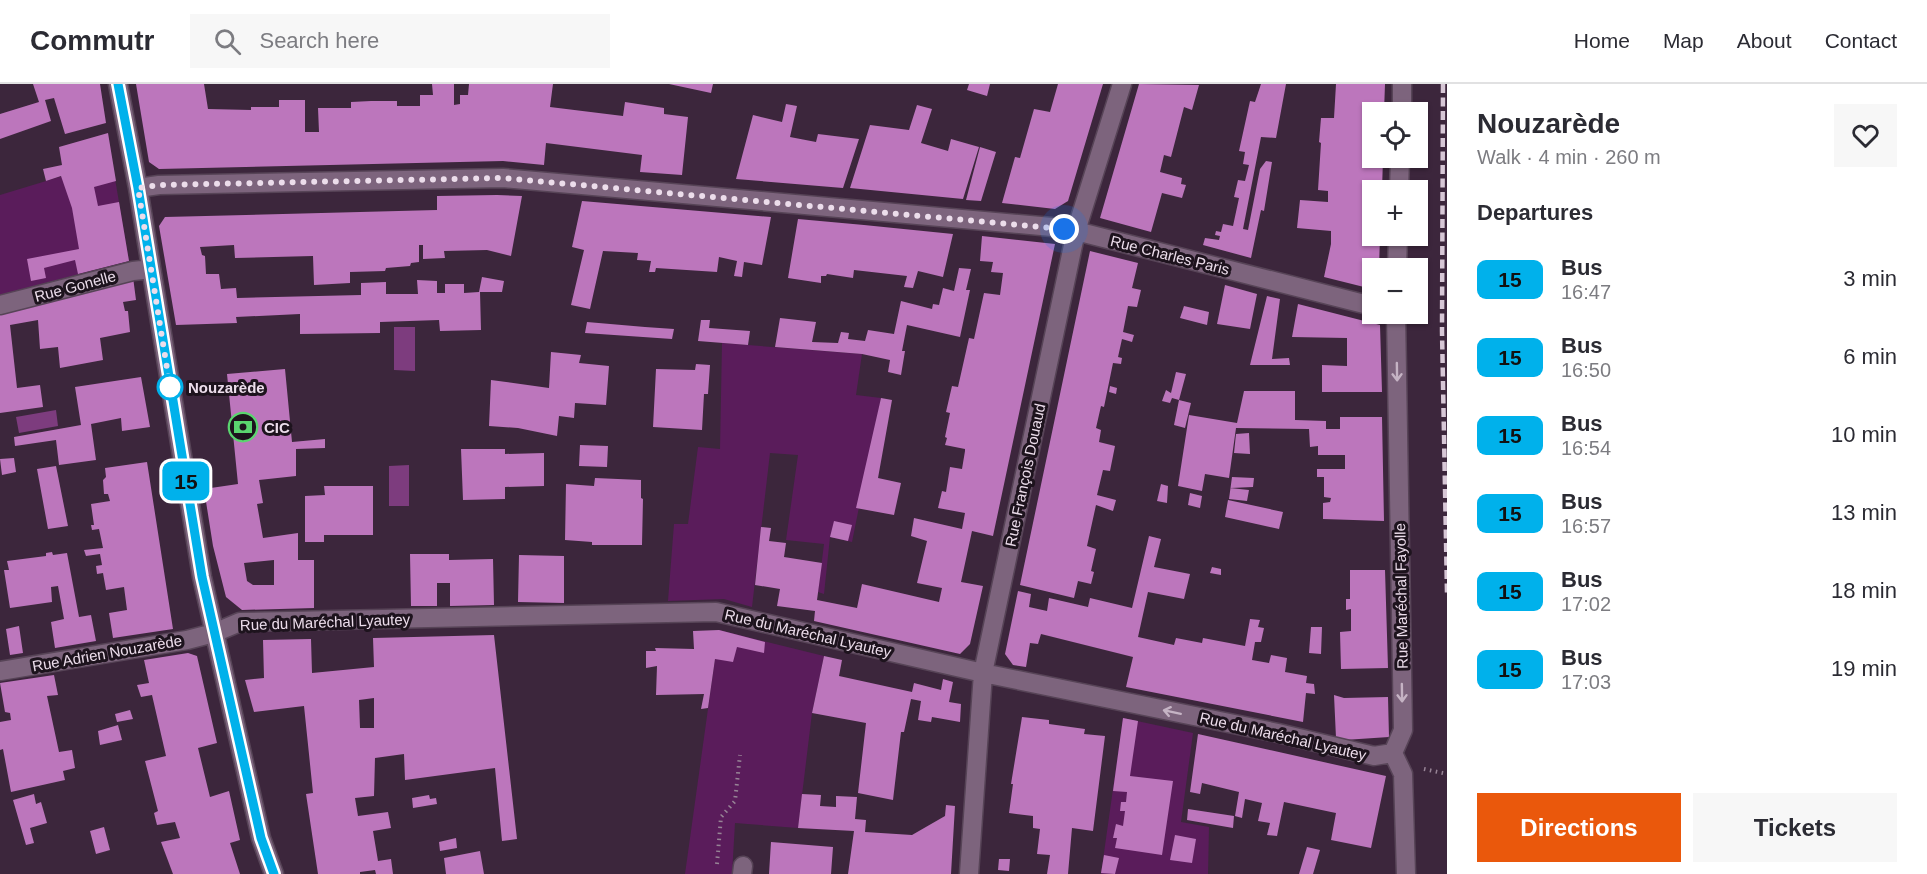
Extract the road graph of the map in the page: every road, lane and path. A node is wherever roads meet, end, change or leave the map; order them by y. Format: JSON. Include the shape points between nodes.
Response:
{"nodes":[{"id":1,"x":118,"y":84,"type":"edge"},
{"id":2,"x":1122,"y":84,"type":"edge"},
{"id":3,"x":1402,"y":84,"type":"edge"},
{"id":4,"x":1402,"y":102,"type":"edge"},
{"id":5,"x":138,"y":188,"type":"junction"},
{"id":6,"x":1076,"y":231,"type":"junction"},
{"id":7,"x":151,"y":269,"type":"junction"},
{"id":8,"x":1362,"y":303,"type":"edge"},
{"id":9,"x":0,"y":305,"type":"edge"},
{"id":10,"x":1396,"y":324,"type":"edge"},
{"id":11,"x":214,"y":633,"type":"junction"},
{"id":12,"x":0,"y":671,"type":"edge"},
{"id":13,"x":983,"y":673,"type":"junction"},
{"id":14,"x":1393,"y":753,"type":"junction"},
{"id":15,"x":740,"y":755,"type":"dead end"},
{"id":16,"x":1415,"y":766,"type":"dead end"},
{"id":17,"x":1447,"y":774,"type":"edge"},
{"id":18,"x":274,"y":874,"type":"edge"},
{"id":19,"x":716,"y":874,"type":"edge"},
{"id":20,"x":969,"y":874,"type":"edge"},
{"id":21,"x":1406,"y":874,"type":"edge"}],
"edges":[{"from":1,"to":5,"type":"street"},
{"from":2,"to":6,"type":"street","name":"Rue François Douaud"},
{"from":3,"to":4,"type":"street"},
{"from":5,"to":6,"type":"street","name":"Rue Charles Paris","via":[[503,178]]},
{"from":5,"to":7,"type":"street"},
{"from":6,"to":8,"type":"street","name":"Rue Charles Paris"},
{"from":6,"to":13,"type":"street","name":"Rue François Douaud"},
{"from":7,"to":9,"type":"street","name":"Rue Gonelle"},
{"from":7,"to":11,"type":"street"},
{"from":10,"to":14,"type":"street","name":"Rue Maréchal Fayolle","one_way":true,"via":[[1403,730]]},
{"from":11,"to":12,"type":"street","name":"Rue Adrien Nouzarède"},
{"from":11,"to":13,"type":"street","name":"Rue du Maréchal Lyautey","via":[[240,622],[716,612]]},
{"from":11,"to":18,"type":"street","via":[[261,838]]},
{"from":14,"to":13,"type":"street","name":"Rue du Maréchal Lyautey","one_way":true,"via":[[1374,756]]},
{"from":13,"to":20,"type":"street","name":"Rue François Douaud"},
{"from":14,"to":21,"type":"street","via":[[1403,774]]},
{"from":15,"to":19,"type":"path","via":[[735,801],[722,817]]},
{"from":16,"to":17,"type":"path"}]}
